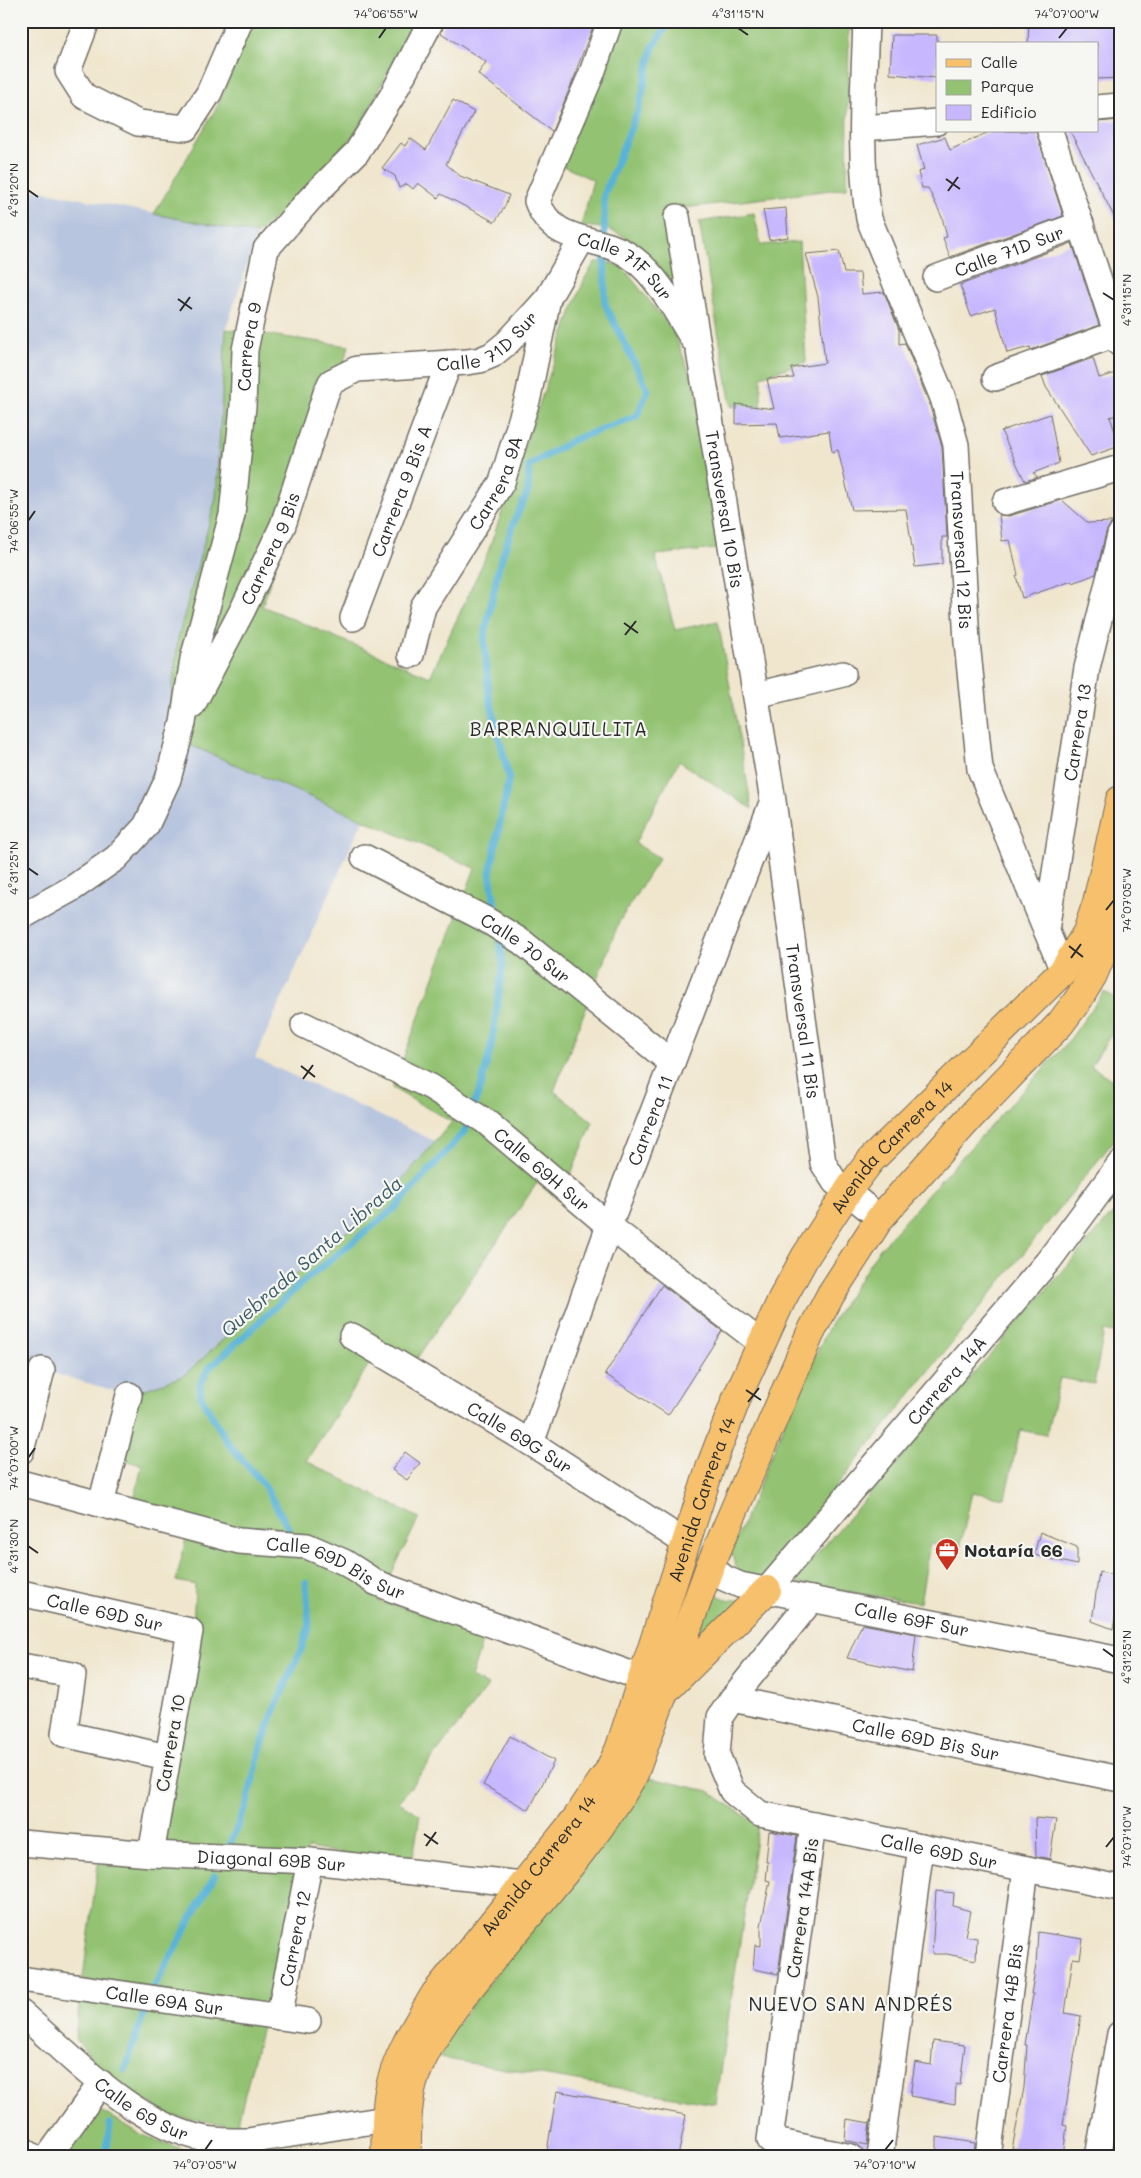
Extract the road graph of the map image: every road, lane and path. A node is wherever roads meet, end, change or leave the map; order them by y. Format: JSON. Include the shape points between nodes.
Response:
{"nodes":[{"id":1,"x":87,"y":21,"type":"edge"},
{"id":2,"x":240,"y":21,"type":"edge"},
{"id":3,"x":431,"y":21,"type":"edge"},
{"id":4,"x":610,"y":21,"type":"edge"},
{"id":5,"x":866,"y":21,"type":"edge"},
{"id":6,"x":1120,"y":106,"type":"edge"},
{"id":7,"x":1098,"y":108,"type":"edge"},
{"id":8,"x":936,"y":122,"type":"edge"},
{"id":9,"x":863,"y":128,"type":"junction"},
{"id":10,"x":1050,"y":132,"type":"edge"},
{"id":11,"x":677,"y":218,"type":"dead end"},
{"id":12,"x":1081,"y":224,"type":"junction"},
{"id":13,"x":587,"y":239,"type":"junction"},
{"id":14,"x":936,"y":278,"type":"dead end"},
{"id":15,"x":548,"y":298,"type":"junction"},
{"id":16,"x":1118,"y":339,"type":"edge"},
{"id":17,"x":698,"y":348,"type":"junction"},
{"id":18,"x":450,"y":363,"type":"junction"},
{"id":19,"x":348,"y":372,"type":"joint"},
{"id":20,"x":995,"y":378,"type":"dead end"},
{"id":21,"x":1120,"y":468,"type":"edge"},
{"id":22,"x":1005,"y":502,"type":"dead end"},
{"id":23,"x":1120,"y":535,"type":"edge"},
{"id":24,"x":353,"y":618,"type":"dead end"},
{"id":25,"x":411,"y":654,"type":"dead end"},
{"id":26,"x":843,"y":674,"type":"dead end"},
{"id":27,"x":756,"y":695,"type":"junction"},
{"id":28,"x":183,"y":723,"type":"junction"},
{"id":29,"x":1120,"y":800,"type":"edge"},
{"id":30,"x":773,"y":801,"type":"junction"},
{"id":31,"x":364,"y":857,"type":"dead end"},
{"id":32,"x":1120,"y":904,"type":"edge"},
{"id":33,"x":21,"y":917,"type":"edge"},
{"id":34,"x":1046,"y":931,"type":"junction"},
{"id":35,"x":1063,"y":971,"type":"junction"},
{"id":36,"x":304,"y":1025,"type":"dead end"},
{"id":37,"x":672,"y":1064,"type":"junction"},
{"id":38,"x":1120,"y":1164,"type":"edge"},
{"id":39,"x":847,"y":1192,"type":"junction"},
{"id":40,"x":880,"y":1218,"type":"junction"},
{"id":41,"x":609,"y":1226,"type":"junction"},
{"id":42,"x":352,"y":1336,"type":"dead end"},
{"id":43,"x":761,"y":1343,"type":"junction"},
{"id":44,"x":42,"y":1370,"type":"dead end"},
{"id":45,"x":129,"y":1395,"type":"dead end"},
{"id":46,"x":531,"y":1443,"type":"junction"},
{"id":47,"x":21,"y":1451,"type":"edge"},
{"id":48,"x":21,"y":1483,"type":"edge"},
{"id":49,"x":101,"y":1504,"type":"junction"},
{"id":50,"x":686,"y":1543,"type":"junction"},
{"id":51,"x":710,"y":1566,"type":"junction"},
{"id":52,"x":767,"y":1590,"type":"junction"},
{"id":53,"x":21,"y":1593,"type":"edge"},
{"id":54,"x":812,"y":1600,"type":"junction"},
{"id":55,"x":190,"y":1631,"type":"joint"},
{"id":56,"x":1120,"y":1660,"type":"edge"},
{"id":57,"x":21,"y":1666,"type":"edge"},
{"id":58,"x":642,"y":1678,"type":"junction"},
{"id":59,"x":667,"y":1689,"type":"junction"},
{"id":60,"x":732,"y":1699,"type":"junction"},
{"id":61,"x":167,"y":1757,"type":"junction"},
{"id":62,"x":1120,"y":1779,"type":"edge"},
{"id":63,"x":813,"y":1825,"type":"junction"},
{"id":64,"x":21,"y":1843,"type":"edge"},
{"id":65,"x":921,"y":1847,"type":"junction"},
{"id":66,"x":151,"y":1854,"type":"junction"},
{"id":67,"x":310,"y":1860,"type":"junction"},
{"id":68,"x":1026,"y":1869,"type":"junction"},
{"id":69,"x":522,"y":1884,"type":"junction"},
{"id":70,"x":1120,"y":1888,"type":"edge"},
{"id":71,"x":21,"y":1979,"type":"edge"},
{"id":72,"x":21,"y":2013,"type":"edge"},
{"id":73,"x":278,"y":2017,"type":"junction"},
{"id":74,"x":308,"y":2021,"type":"dead end"},
{"id":75,"x":1120,"y":2034,"type":"edge"},
{"id":76,"x":101,"y":2083,"type":"junction"},
{"id":77,"x":1114,"y":2100,"type":"edge"},
{"id":78,"x":397,"y":2117,"type":"junction"},
{"id":79,"x":21,"y":2148,"type":"edge"},
{"id":80,"x":33,"y":2157,"type":"edge"},
{"id":81,"x":48,"y":2157,"type":"edge"},
{"id":82,"x":385,"y":2157,"type":"edge"},
{"id":83,"x":407,"y":2157,"type":"edge"},
{"id":84,"x":851,"y":2157,"type":"edge"},
{"id":85,"x":880,"y":2157,"type":"edge"},
{"id":86,"x":988,"y":2157,"type":"edge"},
{"id":87,"x":1098,"y":2157,"type":"edge"}],
"edges":[{"from":1,"to":2,"type":"street","via":[[68,71],[84,96],[138,123],[186,128],[209,93]]},
{"from":3,"to":28,"type":"street","name":"Carrera 9","via":[[392,96],[357,152],[266,249],[245,350],[232,515],[192,659]]},
{"from":4,"to":13,"type":"street","name":"Calle 71F Sur","via":[[537,201],[554,228],[568,236]]},
{"from":5,"to":9,"type":"street"},
{"from":6,"to":7,"type":"street"},
{"from":8,"to":9,"type":"street"},
{"from":9,"to":34,"type":"street","name":"Transversal 12 Bis","via":[[864,193],[869,219],[943,398],[956,445],[967,642],[980,769]]},
{"from":10,"to":12,"type":"street"},
{"from":11,"to":17,"type":"street","name":"Transversal 10 Bis"},
{"from":12,"to":14,"type":"street","name":"Calle 71D Sur"},
{"from":12,"to":16,"type":"street"},
{"from":13,"to":15,"type":"street","name":"Calle 71D Sur"},
{"from":13,"to":17,"type":"street","name":"Calle 71F Sur","via":[[620,249],[639,263],[655,280]]},
{"from":15,"to":18,"type":"street","name":"Calle 71D Sur","via":[[492,355],[480,360]]},
{"from":15,"to":25,"type":"street","name":"Carrera 9A","via":[[528,397],[502,482],[423,607]]},
{"from":16,"to":20,"type":"street"},
{"from":17,"to":27,"type":"street","name":"Transversal 10 Bis"},
{"from":18,"to":19,"type":"street","name":"Calle 71D Sur","via":[[363,368]]},
{"from":18,"to":24,"type":"street","name":"Carrera 9 Bis A"},
{"from":19,"to":28,"type":"street","name":"Carrera 9 Bis","via":[[332,382],[326,393],[283,525],[244,609]]},
{"from":21,"to":22,"type":"street"},
{"from":23,"to":34,"type":"street","name":"Carrera 13","via":[[1087,668]]},
{"from":26,"to":27,"type":"street"},
{"from":27,"to":30,"type":"street","name":"Transversal 10 Bis"},
{"from":28,"to":33,"type":"street","via":[[168,780],[146,826],[116,858]]},
{"from":29,"to":35,"type":"main road","name":"Avenida Carrera 14","via":[[1097,902],[1087,932]]},
{"from":30,"to":37,"type":"street","name":"Carrera 11"},
{"from":30,"to":39,"type":"street","name":"Transversal 11 Bis","via":[[823,1163],[835,1182]]},
{"from":31,"to":37,"type":"street","name":"Calle 70 Sur","via":[[511,935]]},
{"from":32,"to":40,"type":"main road","name":"Avenida Carrera 14","via":[[1093,975],[1060,1024],[973,1114]]},
{"from":34,"to":35,"type":"street","name":"Transversal 12 Bis"},
{"from":35,"to":39,"type":"main road","name":"Avenida Carrera 14","via":[[895,1135]]},
{"from":36,"to":41,"type":"street","name":"Calle 69H Sur","via":[[431,1087],[485,1121]]},
{"from":37,"to":41,"type":"street","name":"Carrera 11"},
{"from":38,"to":52,"type":"street","name":"Carrera 14A","via":[[1049,1260]]},
{"from":39,"to":40,"type":"street","name":"Transversal 11 Bis"},
{"from":39,"to":43,"type":"main road","name":"Avenida Carrera 14","via":[[805,1257]]},
{"from":40,"to":51,"type":"main road","name":"Avenida Carrera 14","via":[[846,1269],[810,1334]]},
{"from":41,"to":43,"type":"street","name":"Calle 69H Sur"},
{"from":41,"to":46,"type":"street","name":"Carrera 11"},
{"from":42,"to":46,"type":"street","name":"Calle 69G Sur"},
{"from":43,"to":50,"type":"main road","name":"Avenida Carrera 14","via":[[711,1465]]},
{"from":44,"to":47,"type":"street"},
{"from":45,"to":49,"type":"street"},
{"from":46,"to":50,"type":"street","name":"Calle 69G Sur"},
{"from":48,"to":49,"type":"street","name":"Calle 69D Bis Sur"},
{"from":49,"to":58,"type":"street","name":"Calle 69D Bis Sur","via":[[239,1541],[307,1546],[344,1562],[375,1582]]},
{"from":50,"to":58,"type":"main road","name":"Avenida Carrera 14"},
{"from":51,"to":52,"type":"street","name":"Calle 69F Sur","via":[[728,1580]]},
{"from":51,"to":59,"type":"main road","name":"Avenida Carrera 14"},
{"from":52,"to":54,"type":"street","name":"Calle 69F Sur"},
{"from":52,"to":59,"type":"main road"},
{"from":53,"to":55,"type":"street","name":"Calle 69D Sur"},
{"from":54,"to":56,"type":"street","name":"Calle 69F Sur"},
{"from":54,"to":60,"type":"street"},
{"from":55,"to":61,"type":"street","name":"Carrera 10"},
{"from":57,"to":61,"type":"street","via":[[73,1675],[64,1734]]},
{"from":58,"to":69,"type":"main road","name":"Avenida Carrera 14","via":[[629,1723],[608,1772],[576,1818]]},
{"from":59,"to":78,"type":"main road","name":"Avenida Carrera 14","via":[[644,1752],[621,1797],[433,2039]]},
{"from":60,"to":62,"type":"street","name":"Calle 69D Bis Sur"},
{"from":60,"to":63,"type":"street","name":"Calle 69D Sur","via":[[720,1717],[717,1755],[732,1791],[760,1814]]},
{"from":61,"to":66,"type":"street","name":"Carrera 10"},
{"from":63,"to":65,"type":"street","name":"Calle 69D Sur"},
{"from":63,"to":84,"type":"street","name":"Carrera 14A Bis","via":[[770,2140]]},
{"from":64,"to":66,"type":"street","name":"Diagonal 69B Sur"},
{"from":65,"to":68,"type":"street","name":"Calle 69D Sur"},
{"from":65,"to":85,"type":"street"},
{"from":66,"to":67,"type":"street","name":"Diagonal 69B Sur"},
{"from":67,"to":69,"type":"street","name":"Diagonal 69B Sur"},
{"from":67,"to":73,"type":"street","name":"Carrera 12"},
{"from":68,"to":70,"type":"street","name":"Calle 69D Sur"},
{"from":68,"to":86,"type":"street","name":"Carrera 14B Bis"},
{"from":69,"to":78,"type":"main road","name":"Avenida Carrera 14","via":[[435,1994],[420,2018],[398,2063],[390,2090]]},
{"from":71,"to":73,"type":"street","name":"Calle 69A Sur"},
{"from":72,"to":76,"type":"street","name":"Calle 69 Sur"},
{"from":73,"to":74,"type":"street","name":"Calle 69A Sur"},
{"from":75,"to":77,"type":"street"},
{"from":76,"to":78,"type":"street","name":"Calle 69 Sur","via":[[158,2121],[212,2139],[248,2141]]},
{"from":76,"to":81,"type":"street"},
{"from":77,"to":87,"type":"street"},
{"from":78,"to":82,"type":"main road","name":"Avenida Carrera 14"},
{"from":78,"to":83,"type":"main road","name":"Avenida Carrera 14"},
{"from":79,"to":80,"type":"street"}]}
